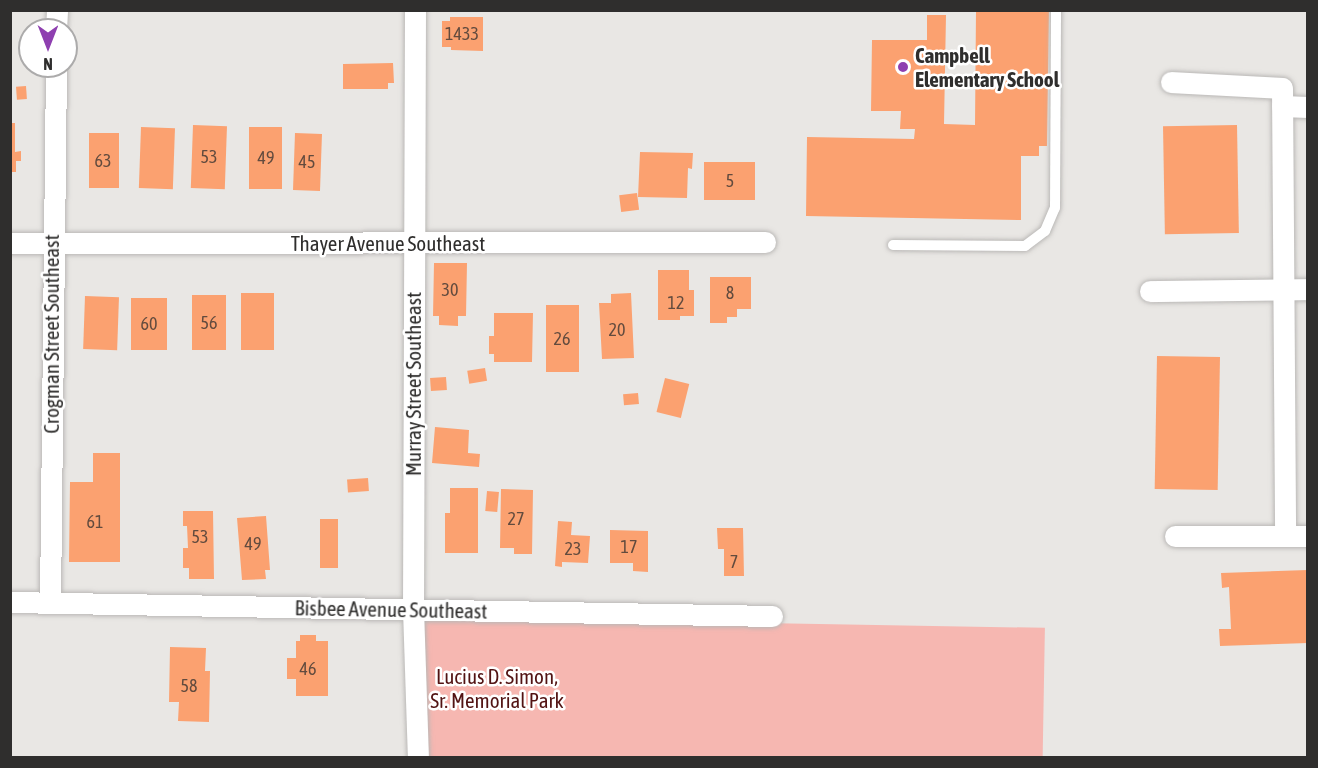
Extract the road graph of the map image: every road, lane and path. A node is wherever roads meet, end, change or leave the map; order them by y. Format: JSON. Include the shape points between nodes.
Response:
{"nodes":[{"id":1,"x":415,"y":10,"type":"edge"},
{"id":2,"x":1056,"y":10,"type":"edge"},
{"id":3,"x":56,"y":78,"type":"edge"},
{"id":4,"x":1171,"y":82,"type":"dead end"},
{"id":5,"x":1282,"y":106,"type":"junction"},
{"id":6,"x":1308,"y":106,"type":"edge"},
{"id":7,"x":52,"y":242,"type":"junction"},
{"id":8,"x":765,"y":242,"type":"dead end"},
{"id":9,"x":10,"y":243,"type":"edge"},
{"id":10,"x":412,"y":243,"type":"junction"},
{"id":11,"x":893,"y":245,"type":"dead end"},
{"id":12,"x":1285,"y":289,"type":"junction"},
{"id":13,"x":1308,"y":289,"type":"edge"},
{"id":14,"x":1150,"y":291,"type":"dead end"},
{"id":15,"x":1174,"y":536,"type":"dead end"},
{"id":16,"x":1285,"y":536,"type":"junction"},
{"id":17,"x":1308,"y":536,"type":"edge"},
{"id":18,"x":10,"y":602,"type":"edge"},
{"id":19,"x":50,"y":603,"type":"junction"},
{"id":20,"x":413,"y":609,"type":"junction"},
{"id":21,"x":772,"y":616,"type":"dead end"},
{"id":22,"x":418,"y":758,"type":"edge"}],
"edges":[{"from":1,"to":10,"type":"street","name":"Murray Street Southeast"},
{"from":2,"to":11,"type":"lane","via":[[1055,208],[1045,231],[1025,246]]},
{"from":3,"to":7,"type":"street","name":"Crogman Street Southeast"},
{"from":4,"to":5,"type":"street","via":[[1282,88]]},
{"from":5,"to":6,"type":"street"},
{"from":5,"to":12,"type":"street"},
{"from":7,"to":9,"type":"street","name":"Thayer Avenue Southeast"},
{"from":7,"to":10,"type":"street","name":"Thayer Avenue Southeast"},
{"from":7,"to":19,"type":"street","name":"Crogman Street Southeast"},
{"from":8,"to":10,"type":"street","name":"Thayer Avenue Southeast"},
{"from":10,"to":20,"type":"street","name":"Murray Street Southeast"},
{"from":12,"to":13,"type":"street"},
{"from":12,"to":14,"type":"street"},
{"from":12,"to":16,"type":"street"},
{"from":15,"to":16,"type":"street"},
{"from":16,"to":17,"type":"street"},
{"from":18,"to":19,"type":"street","name":"Bisbee Avenue Southeast"},
{"from":19,"to":20,"type":"street","name":"Bisbee Avenue Southeast"},
{"from":20,"to":21,"type":"street","name":"Bisbee Avenue Southeast"},
{"from":20,"to":22,"type":"street","name":"Murray Street Southeast"}]}
